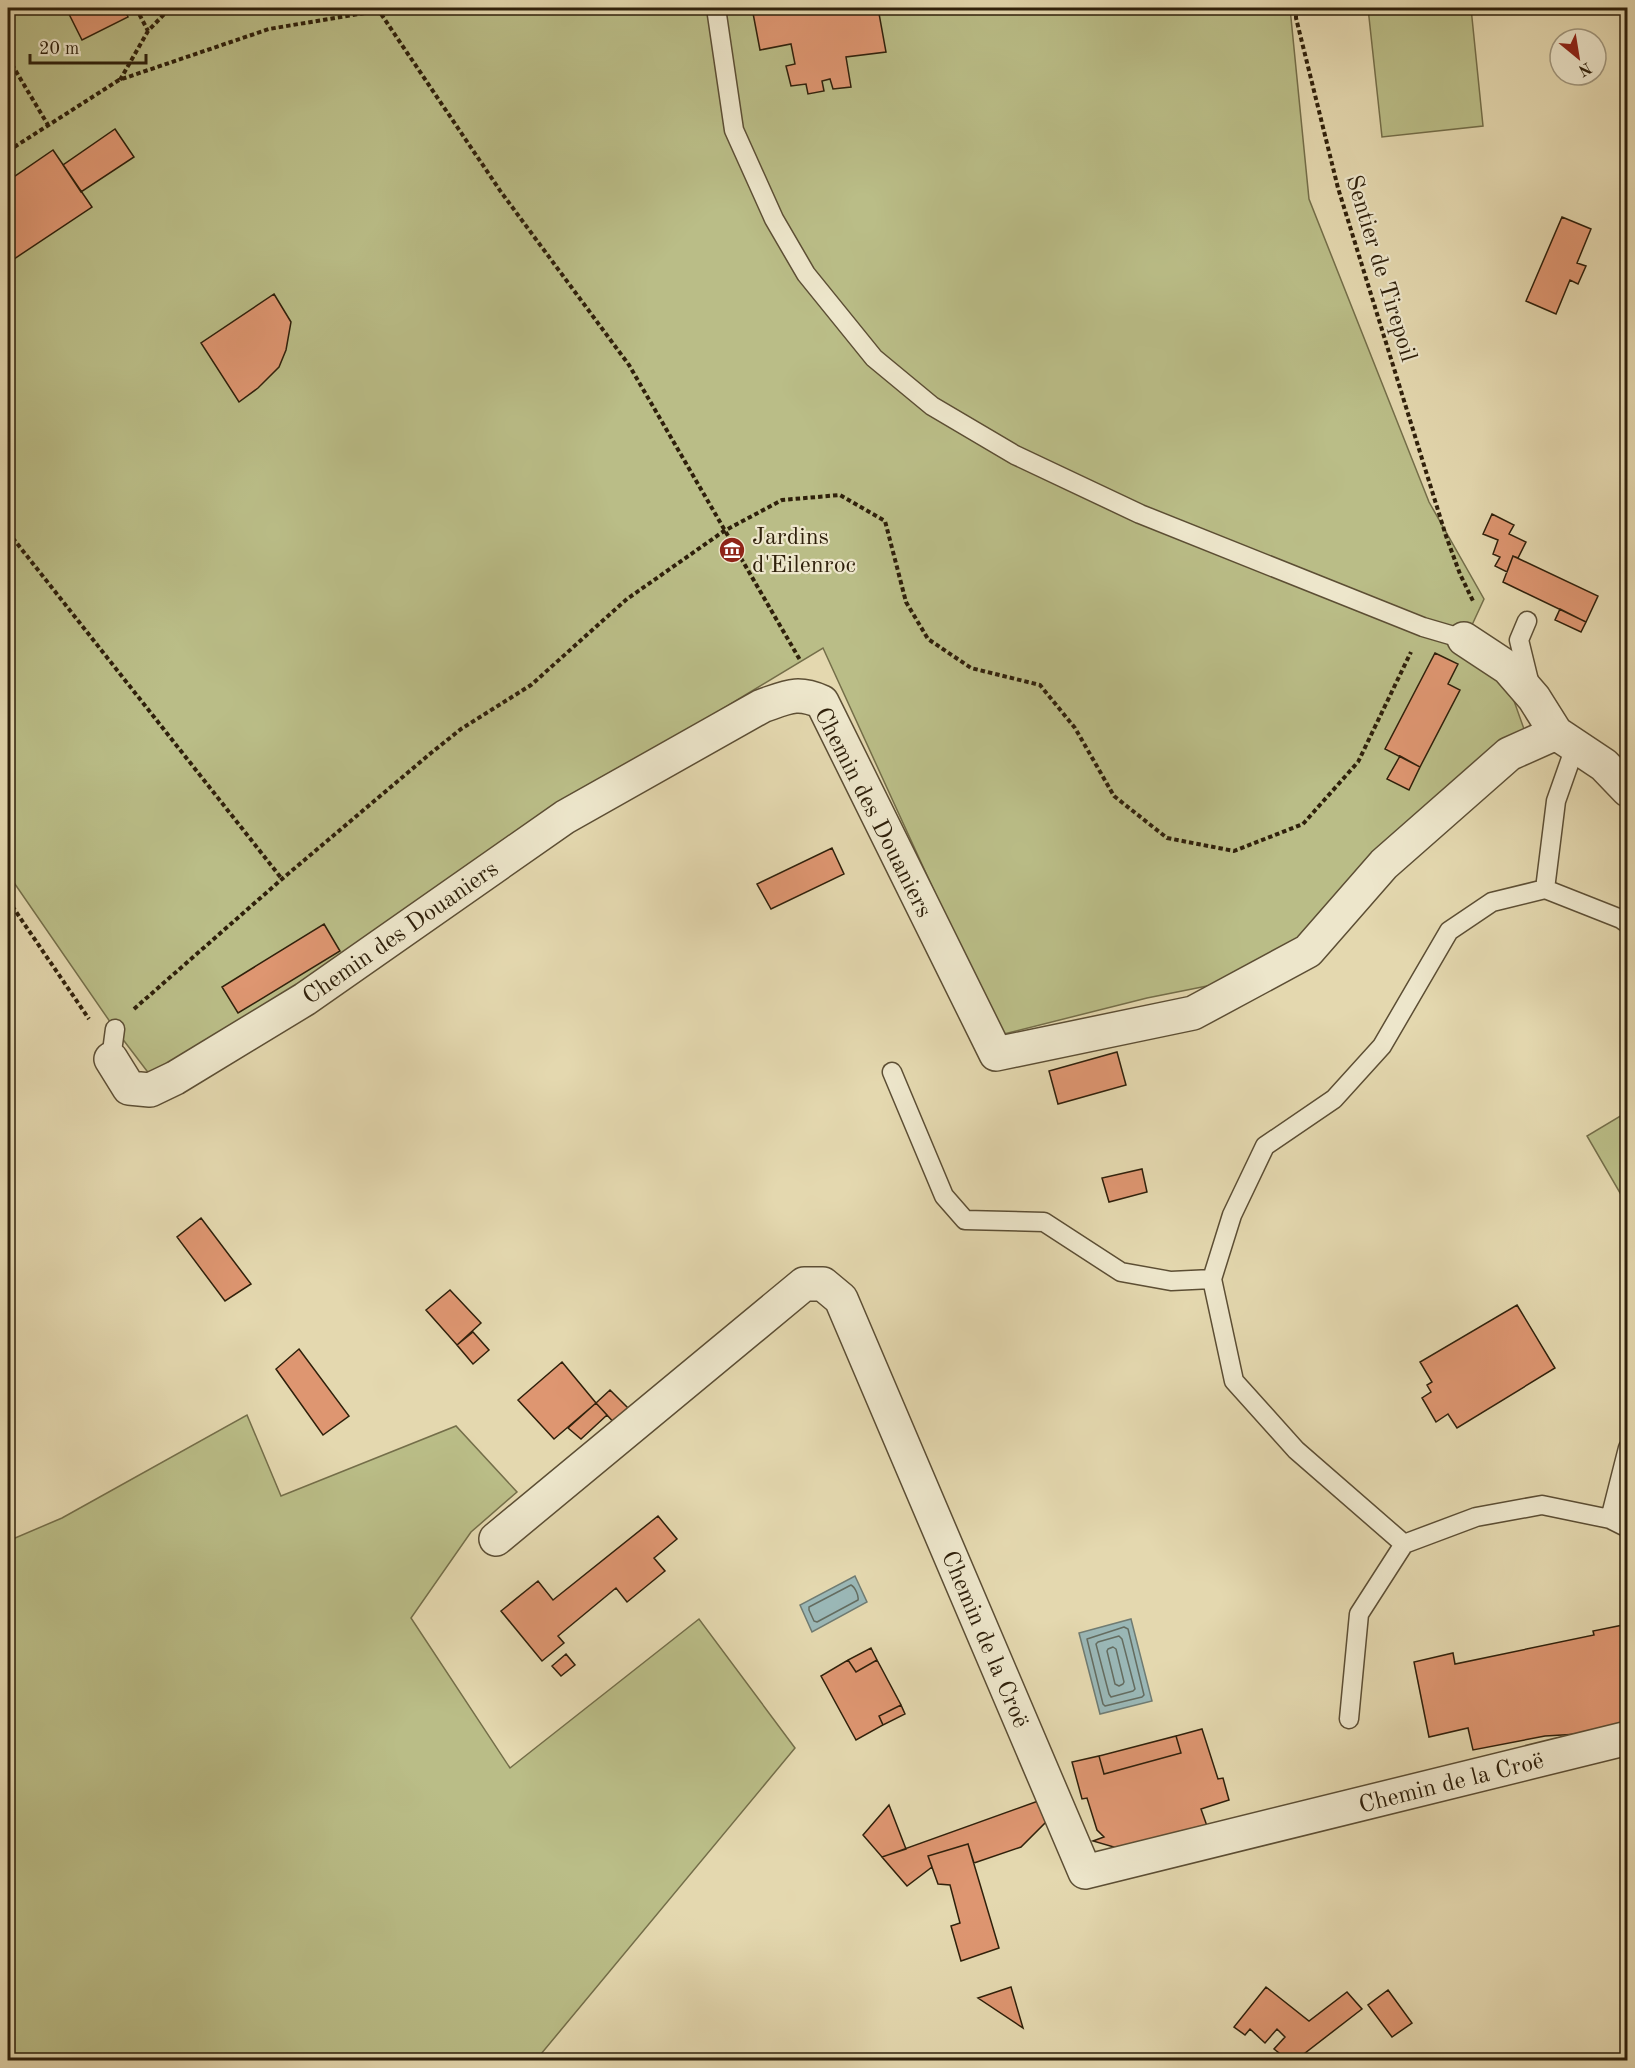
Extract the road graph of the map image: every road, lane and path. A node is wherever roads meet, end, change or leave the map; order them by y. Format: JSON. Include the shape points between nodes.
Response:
{"nodes":[{"id":1,"x":136,"y":8,"type":"edge"},
{"id":2,"x":170,"y":8,"type":"edge"},
{"id":3,"x":377,"y":8,"type":"edge"},
{"id":4,"x":394,"y":8,"type":"edge"},
{"id":5,"x":716,"y":8,"type":"edge"},
{"id":6,"x":1296,"y":8,"type":"edge"},
{"id":7,"x":148,"y":31,"type":"junction"},
{"id":8,"x":8,"y":58,"type":"edge"},
{"id":9,"x":119,"y":80,"type":"junction"},
{"id":10,"x":48,"y":126,"type":"junction"},
{"id":11,"x":8,"y":151,"type":"edge"},
{"id":12,"x":8,"y":532,"type":"edge"},
{"id":13,"x":1446,"y":536,"type":"dead end"},
{"id":14,"x":1527,"y":621,"type":"dead end"},
{"id":15,"x":1464,"y":639,"type":"joint"},
{"id":16,"x":802,"y":662,"type":"dead end"},
{"id":17,"x":1533,"y":698,"type":"junction"},
{"id":18,"x":1565,"y":740,"type":"junction"},
{"id":19,"x":1628,"y":790,"type":"edge"},
{"id":20,"x":282,"y":879,"type":"dead end"},
{"id":21,"x":1545,"y":889,"type":"junction"},
{"id":22,"x":8,"y":900,"type":"edge"},
{"id":23,"x":1628,"y":924,"type":"edge"},
{"id":24,"x":113,"y":1044,"type":"joint"},
{"id":25,"x":892,"y":1072,"type":"dead end"},
{"id":26,"x":1212,"y":1279,"type":"junction"},
{"id":27,"x":1628,"y":1448,"type":"edge"},
{"id":28,"x":1611,"y":1519,"type":"junction"},
{"id":29,"x":1628,"y":1528,"type":"edge"},
{"id":30,"x":496,"y":1539,"type":"dead end"},
{"id":31,"x":1404,"y":1544,"type":"junction"},
{"id":32,"x":1348,"y":1719,"type":"dead end"},
{"id":33,"x":1628,"y":1738,"type":"edge"}],
"edges":[{"from":1,"to":7,"type":"path"},
{"from":2,"to":7,"type":"path"},
{"from":3,"to":4,"type":"path"},
{"from":3,"to":9,"type":"path","via":[[269,29]]},
{"from":3,"to":16,"type":"path","via":[[501,192],[629,365]]},
{"from":5,"to":15,"type":"lane","via":[[734,130],[774,219],[806,274],[874,358],[932,406],[1015,455],[1140,514],[1412,623]]},
{"from":6,"to":13,"type":"path","name":"Sentier de Tirepoil","via":[[1338,188]]},
{"from":7,"to":9,"type":"path"},
{"from":8,"to":10,"type":"path"},
{"from":9,"to":10,"type":"path"},
{"from":10,"to":11,"type":"path"},
{"from":12,"to":20,"type":"path"},
{"from":14,"to":17,"type":"lane","via":[[1519,640]]},
{"from":15,"to":17,"type":"street","via":[[1508,668]]},
{"from":17,"to":18,"type":"street"},
{"from":18,"to":19,"type":"street","via":[[1604,765]]},
{"from":18,"to":21,"type":"lane"},
{"from":18,"to":24,"type":"street","name":"Chemin des Douaniers","via":[[1509,754],[1384,864],[1308,951],[1193,1013],[996,1054],[822,702],[806,695],[791,696],[762,706],[565,817],[304,999],[175,1078],[150,1090],[129,1088]]},
{"from":21,"to":23,"type":"lane"},
{"from":21,"to":26,"type":"lane","via":[[1492,902],[1449,931],[1382,1046],[1334,1099],[1265,1146],[1232,1215]]},
{"from":22,"to":24,"type":"path","via":[[99,1038]]},
{"from":25,"to":26,"type":"lane","via":[[944,1196],[965,1220],[1044,1222],[1121,1272],[1171,1281]]},
{"from":26,"to":31,"type":"lane","via":[[1234,1381],[1296,1450]]},
{"from":27,"to":28,"type":"lane"},
{"from":28,"to":29,"type":"lane"},
{"from":28,"to":31,"type":"lane","via":[[1542,1505],[1476,1517]]},
{"from":30,"to":33,"type":"street","name":"Chemin de la Croë","via":[[804,1284],[823,1284],[841,1299],[1085,1872]]},
{"from":31,"to":32,"type":"lane","via":[[1359,1614]]}]}
